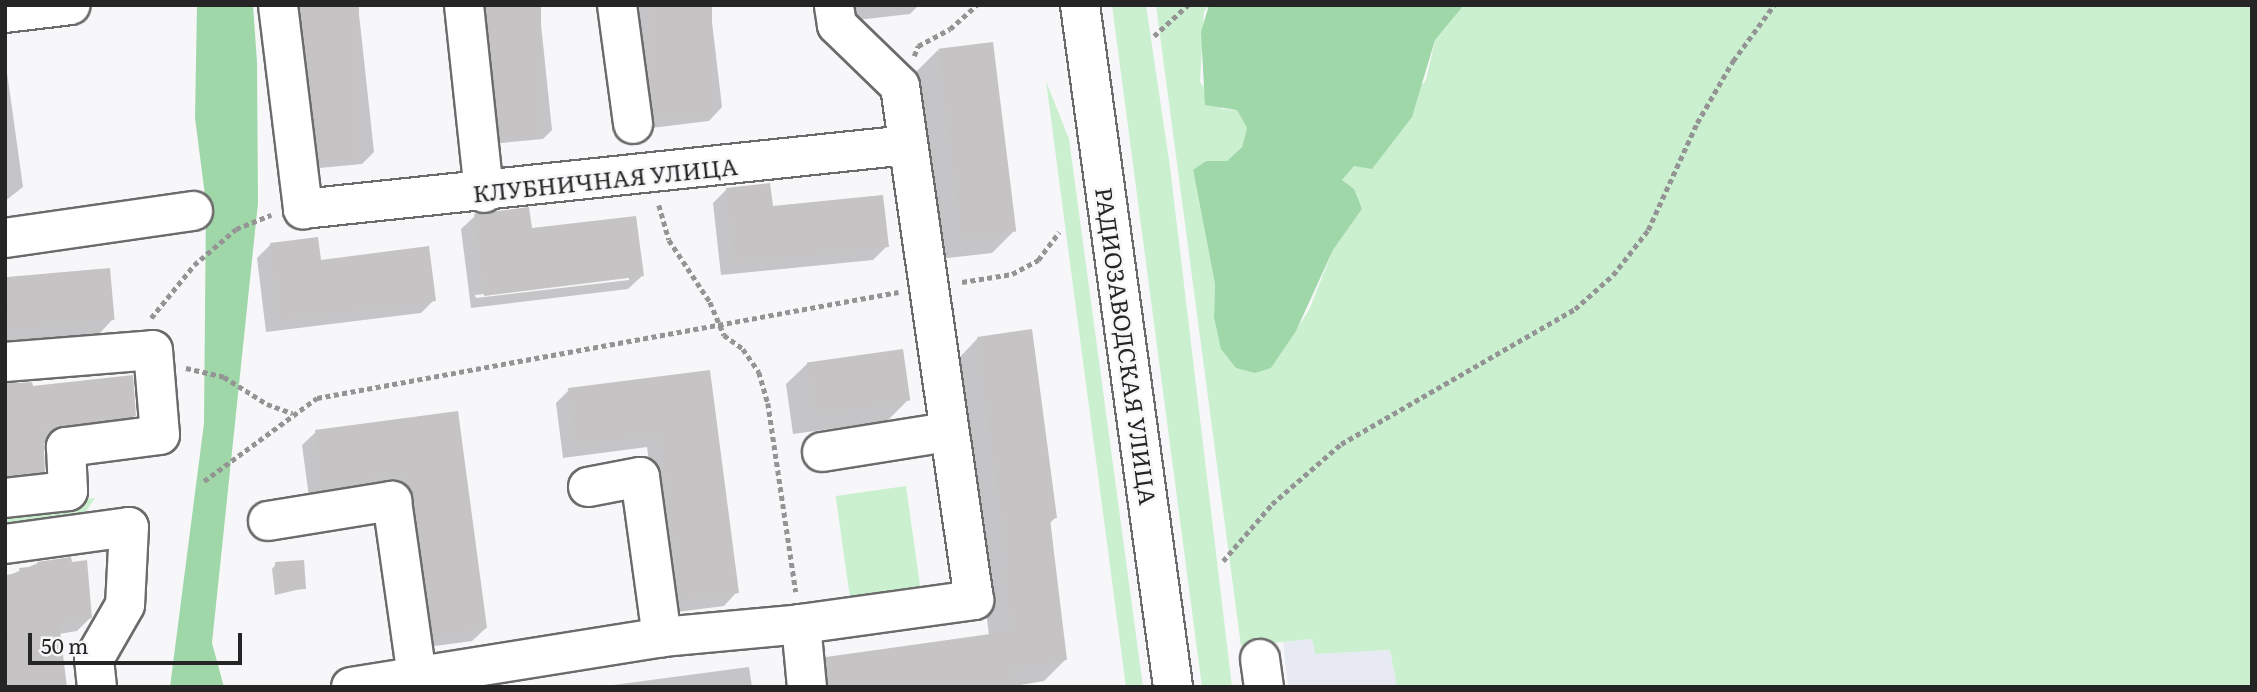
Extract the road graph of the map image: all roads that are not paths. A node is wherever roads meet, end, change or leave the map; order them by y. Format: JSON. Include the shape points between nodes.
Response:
{"nodes":[{"id":1,"x":71,"y":5,"type":"edge"},
{"id":2,"x":278,"y":5,"type":"edge"},
{"id":3,"x":464,"y":5,"type":"edge"},
{"id":4,"x":617,"y":5,"type":"edge"},
{"id":5,"x":835,"y":5,"type":"edge"},
{"id":6,"x":1080,"y":5,"type":"edge"},
{"id":7,"x":5,"y":13,"type":"edge"},
{"id":8,"x":633,"y":124,"type":"dead end"},
{"id":9,"x":908,"y":145,"type":"junction"},
{"id":10,"x":484,"y":193,"type":"junction"},
{"id":11,"x":192,"y":211,"type":"dead end"},
{"id":12,"x":5,"y":238,"type":"edge"},
{"id":13,"x":5,"y":362,"type":"edge"},
{"id":14,"x":947,"y":432,"type":"junction"},
{"id":15,"x":822,"y":452,"type":"dead end"},
{"id":16,"x":588,"y":487,"type":"dead end"},
{"id":17,"x":5,"y":498,"type":"edge"},
{"id":18,"x":268,"y":521,"type":"dead end"},
{"id":19,"x":5,"y":544,"type":"edge"},
{"id":20,"x":801,"y":624,"type":"junction"},
{"id":21,"x":662,"y":637,"type":"junction"},
{"id":22,"x":417,"y":677,"type":"junction"},
{"id":23,"x":97,"y":687,"type":"edge"},
{"id":24,"x":351,"y":687,"type":"edge"},
{"id":25,"x":807,"y":687,"type":"edge"},
{"id":26,"x":1173,"y":687,"type":"edge"}],
"edges":[{"from":1,"to":7,"type":"street"},
{"from":2,"to":10,"type":"street","name":"КЛУБНИЧНАЯ УЛИЦА","via":[[303,209]]},
{"from":3,"to":10,"type":"street"},
{"from":4,"to":8,"type":"street"},
{"from":5,"to":9,"type":"street","via":[[836,24],[900,86]]},
{"from":6,"to":26,"type":"street","name":"РАДИОЗАВОДСКАЯ УЛИЦА"},
{"from":9,"to":10,"type":"street","name":"КЛУБНИЧНАЯ УЛИЦА"},
{"from":9,"to":14,"type":"street"},
{"from":11,"to":12,"type":"street"},
{"from":13,"to":17,"type":"street","via":[[153,350],[160,435],[66,447],[68,491]]},
{"from":14,"to":15,"type":"street"},
{"from":14,"to":20,"type":"street","via":[[974,600]]},
{"from":16,"to":21,"type":"street","via":[[640,478]]},
{"from":18,"to":22,"type":"street","via":[[391,501]]},
{"from":19,"to":23,"type":"street","via":[[129,527],[125,604],[94,659]]},
{"from":20,"to":21,"type":"street"},
{"from":20,"to":25,"type":"street"},
{"from":21,"to":22,"type":"street"},
{"from":22,"to":24,"type":"street"}]}
